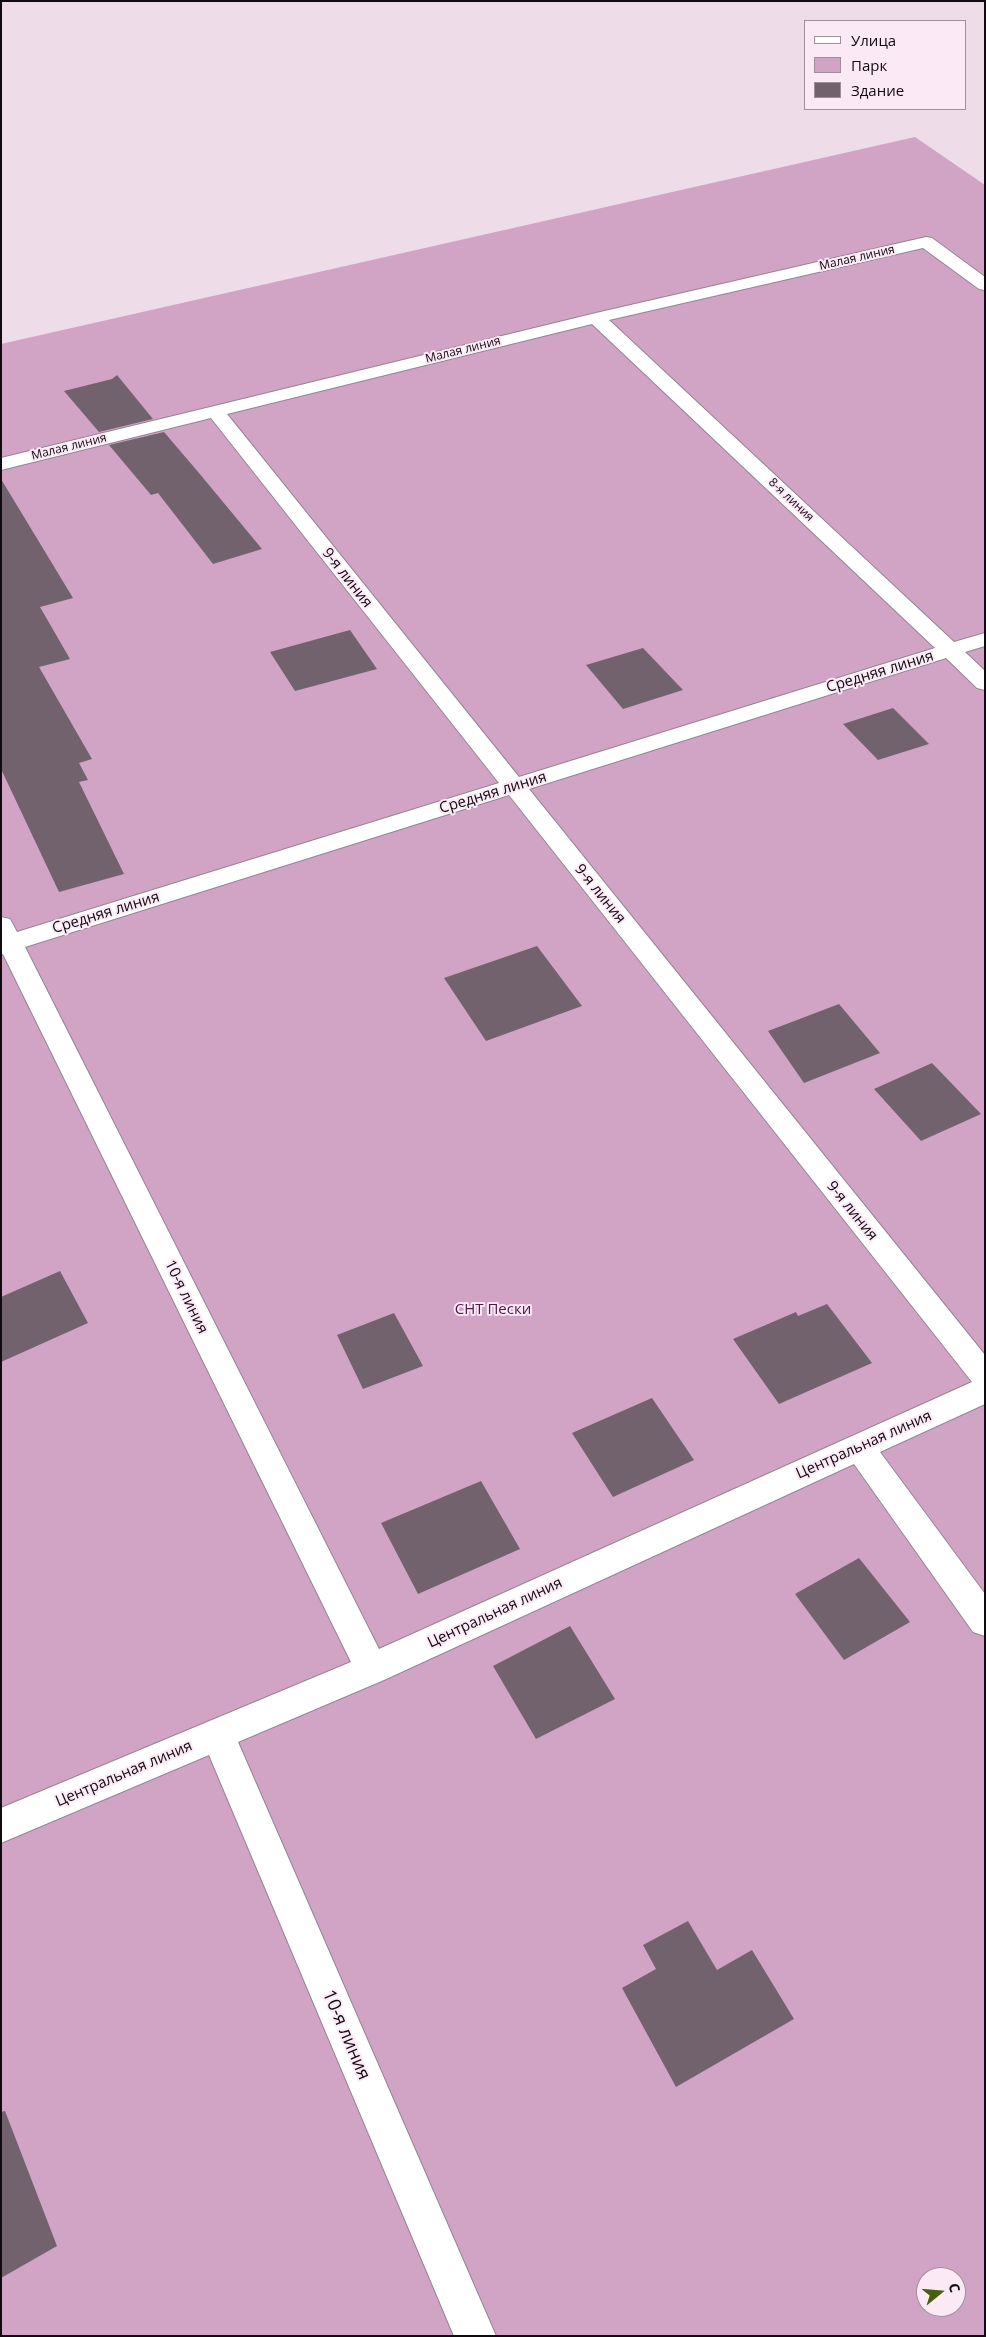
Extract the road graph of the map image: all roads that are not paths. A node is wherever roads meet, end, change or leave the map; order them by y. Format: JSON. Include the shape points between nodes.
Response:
{"nodes":[{"id":1,"x":985,"y":285,"type":"edge"},
{"id":2,"x":596,"y":318,"type":"junction"},
{"id":3,"x":215,"y":411,"type":"junction"},
{"id":4,"x":1,"y":464,"type":"edge"},
{"id":5,"x":985,"y":639,"type":"edge"},
{"id":6,"x":950,"y":650,"type":"junction"},
{"id":7,"x":985,"y":683,"type":"edge"},
{"id":8,"x":513,"y":786,"type":"junction"},
{"id":9,"x":4,"y":938,"type":"edge"},
{"id":10,"x":985,"y":1377,"type":"edge"},
{"id":11,"x":985,"y":1390,"type":"edge"},
{"id":12,"x":860,"y":1447,"type":"junction"},
{"id":13,"x":985,"y":1621,"type":"edge"},
{"id":14,"x":372,"y":1670,"type":"junction"},
{"id":15,"x":218,"y":1735,"type":"junction"},
{"id":16,"x":1,"y":1826,"type":"edge"},
{"id":17,"x":475,"y":2336,"type":"edge"}],
"edges":[{"from":1,"to":2,"type":"street","name":"Малая линия","via":[[926,242]]},
{"from":2,"to":3,"type":"street","name":"Малая линия"},
{"from":2,"to":6,"type":"street","name":"8-я линия"},
{"from":3,"to":4,"type":"street","name":"Малая линия"},
{"from":3,"to":8,"type":"street","name":"9-я линия"},
{"from":5,"to":6,"type":"street","name":"Средняя линия"},
{"from":6,"to":7,"type":"street","name":"8-я линия"},
{"from":6,"to":8,"type":"street","name":"Средняя линия"},
{"from":8,"to":9,"type":"street","name":"Средняя линия"},
{"from":8,"to":10,"type":"street","name":"9-я линия"},
{"from":9,"to":14,"type":"street","name":"10-я линия"},
{"from":11,"to":12,"type":"street","name":"Центральная линия"},
{"from":12,"to":13,"type":"street"},
{"from":12,"to":14,"type":"street","name":"Центральная линия"},
{"from":14,"to":15,"type":"street","name":"Центральная линия"},
{"from":15,"to":16,"type":"street","name":"Центральная линия"},
{"from":15,"to":17,"type":"street","name":"10-я линия"}]}
